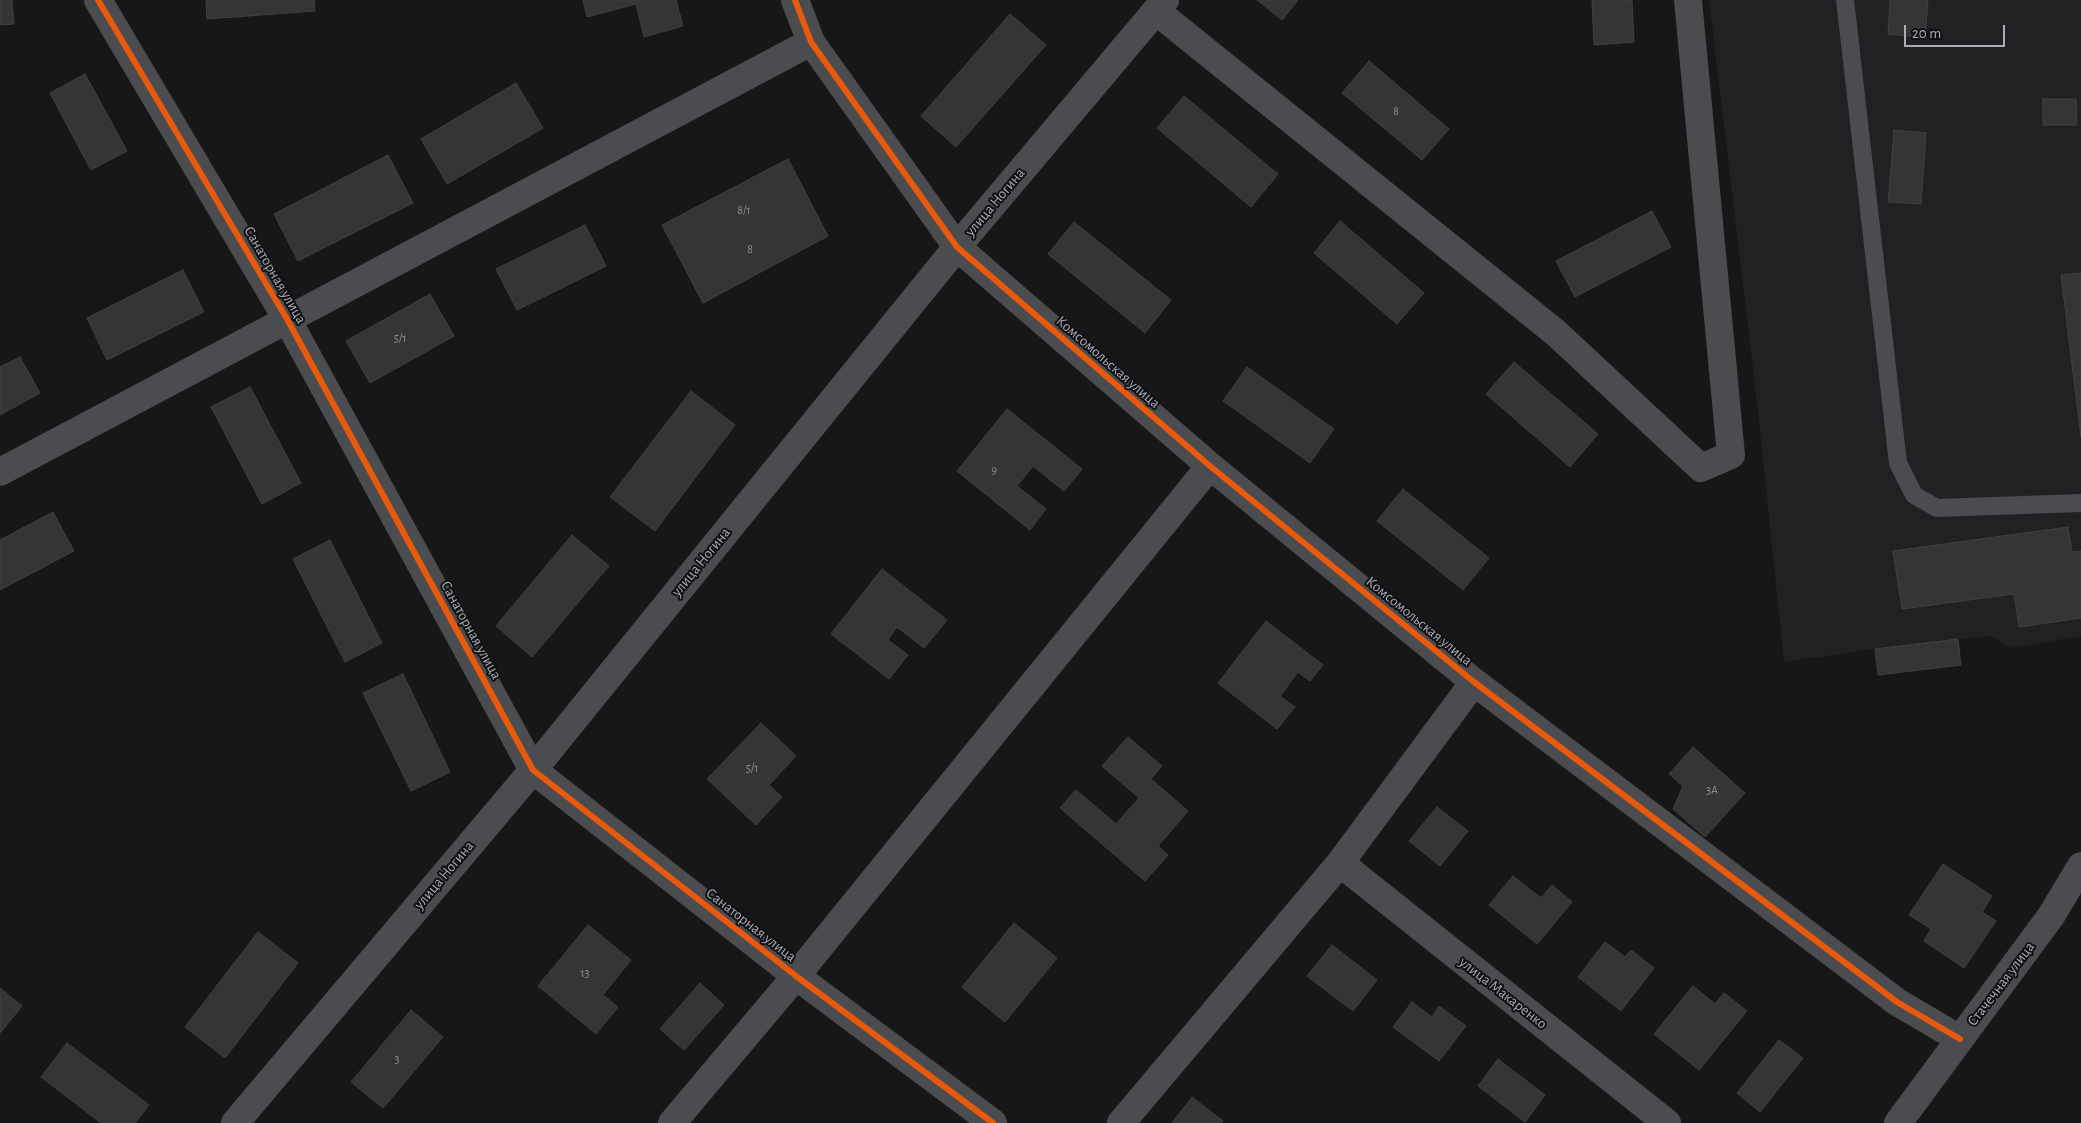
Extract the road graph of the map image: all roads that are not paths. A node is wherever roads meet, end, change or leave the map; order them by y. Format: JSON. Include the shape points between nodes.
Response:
{"nodes":[{"id":1,"x":98,"y":0,"type":"edge"},
{"id":2,"x":795,"y":0,"type":"edge"},
{"id":3,"x":1688,"y":0,"type":"edge"},
{"id":4,"x":1845,"y":0,"type":"edge"},
{"id":5,"x":1160,"y":6,"type":"edge"},
{"id":6,"x":811,"y":42,"type":"junction"},
{"id":7,"x":957,"y":247,"type":"junction"},
{"id":8,"x":287,"y":319,"type":"junction"},
{"id":9,"x":1210,"y":466,"type":"junction"},
{"id":10,"x":0,"y":472,"type":"edge"},
{"id":11,"x":2081,"y":503,"type":"edge"},
{"id":12,"x":1474,"y":682,"type":"junction"},
{"id":13,"x":533,"y":770,"type":"junction"},
{"id":14,"x":1340,"y":863,"type":"junction"},
{"id":15,"x":2081,"y":866,"type":"edge"},
{"id":16,"x":796,"y":976,"type":"junction"},
{"id":17,"x":1960,"y":1039,"type":"junction"},
{"id":18,"x":236,"y":1123,"type":"edge"},
{"id":19,"x":672,"y":1123,"type":"edge"},
{"id":20,"x":993,"y":1123,"type":"edge"},
{"id":21,"x":1120,"y":1123,"type":"edge"},
{"id":22,"x":1667,"y":1123,"type":"edge"},
{"id":23,"x":1898,"y":1123,"type":"edge"}],
"edges":[{"from":1,"to":8,"type":"street","name":"Санаторная улица"},
{"from":2,"to":6,"type":"street","name":"Комсомольская улица"},
{"from":3,"to":5,"type":"street","via":[[1731,455],[1701,468],[1556,332]]},
{"from":4,"to":11,"type":"lane","via":[[1898,463],[1914,495],[1937,508]]},
{"from":5,"to":7,"type":"street","name":"улица Ногина"},
{"from":6,"to":7,"type":"street","name":"Комсомольская улица"},
{"from":6,"to":8,"type":"street"},
{"from":7,"to":9,"type":"street","name":"Комсомольская улица"},
{"from":7,"to":13,"type":"street","name":"улица Ногина"},
{"from":8,"to":10,"type":"street"},
{"from":8,"to":13,"type":"street","name":"Санаторная улица"},
{"from":9,"to":12,"type":"street","name":"Комсомольская улица"},
{"from":9,"to":16,"type":"street"},
{"from":12,"to":14,"type":"street"},
{"from":12,"to":17,"type":"street","name":"Комсомольская улица","via":[[1897,1002]]},
{"from":13,"to":16,"type":"street","name":"Санаторная улица"},
{"from":13,"to":18,"type":"street","name":"улица Ногина"},
{"from":14,"to":21,"type":"street"},
{"from":14,"to":22,"type":"street","name":"улица Макаренко"},
{"from":15,"to":17,"type":"street","name":"Стачечная улица","via":[[2051,916]]},
{"from":16,"to":19,"type":"street"},
{"from":16,"to":20,"type":"street","name":"Санаторная улица"},
{"from":17,"to":23,"type":"street","name":"Стачечная улица"}]}
